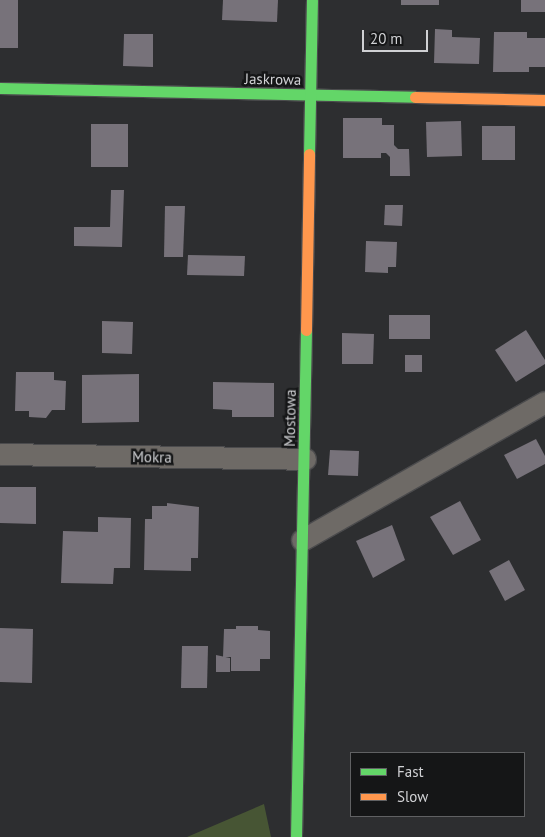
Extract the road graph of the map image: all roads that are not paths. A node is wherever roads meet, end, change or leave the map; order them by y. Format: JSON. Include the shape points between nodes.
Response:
{"nodes":[{"id":1,"x":312,"y":0,"type":"edge"},
{"id":2,"x":0,"y":88,"type":"edge"},
{"id":3,"x":310,"y":95,"type":"junction"},
{"id":4,"x":545,"y":100,"type":"edge"},
{"id":5,"x":545,"y":402,"type":"edge"},
{"id":6,"x":0,"y":454,"type":"edge"},
{"id":7,"x":305,"y":459,"type":"junction"},
{"id":8,"x":302,"y":540,"type":"junction"},
{"id":9,"x":296,"y":837,"type":"edge"}],
"edges":[{"from":1,"to":3,"type":"street","name":"Mostowa"},
{"from":2,"to":3,"type":"street","name":"Jaskrowa"},
{"from":3,"to":4,"type":"street","name":"Jaskrowa"},
{"from":3,"to":7,"type":"street","name":"Mostowa"},
{"from":5,"to":8,"type":"street"},
{"from":6,"to":7,"type":"street","name":"Mokra"},
{"from":7,"to":8,"type":"street","name":"Mostowa"},
{"from":8,"to":9,"type":"street","name":"Mostowa"}]}
